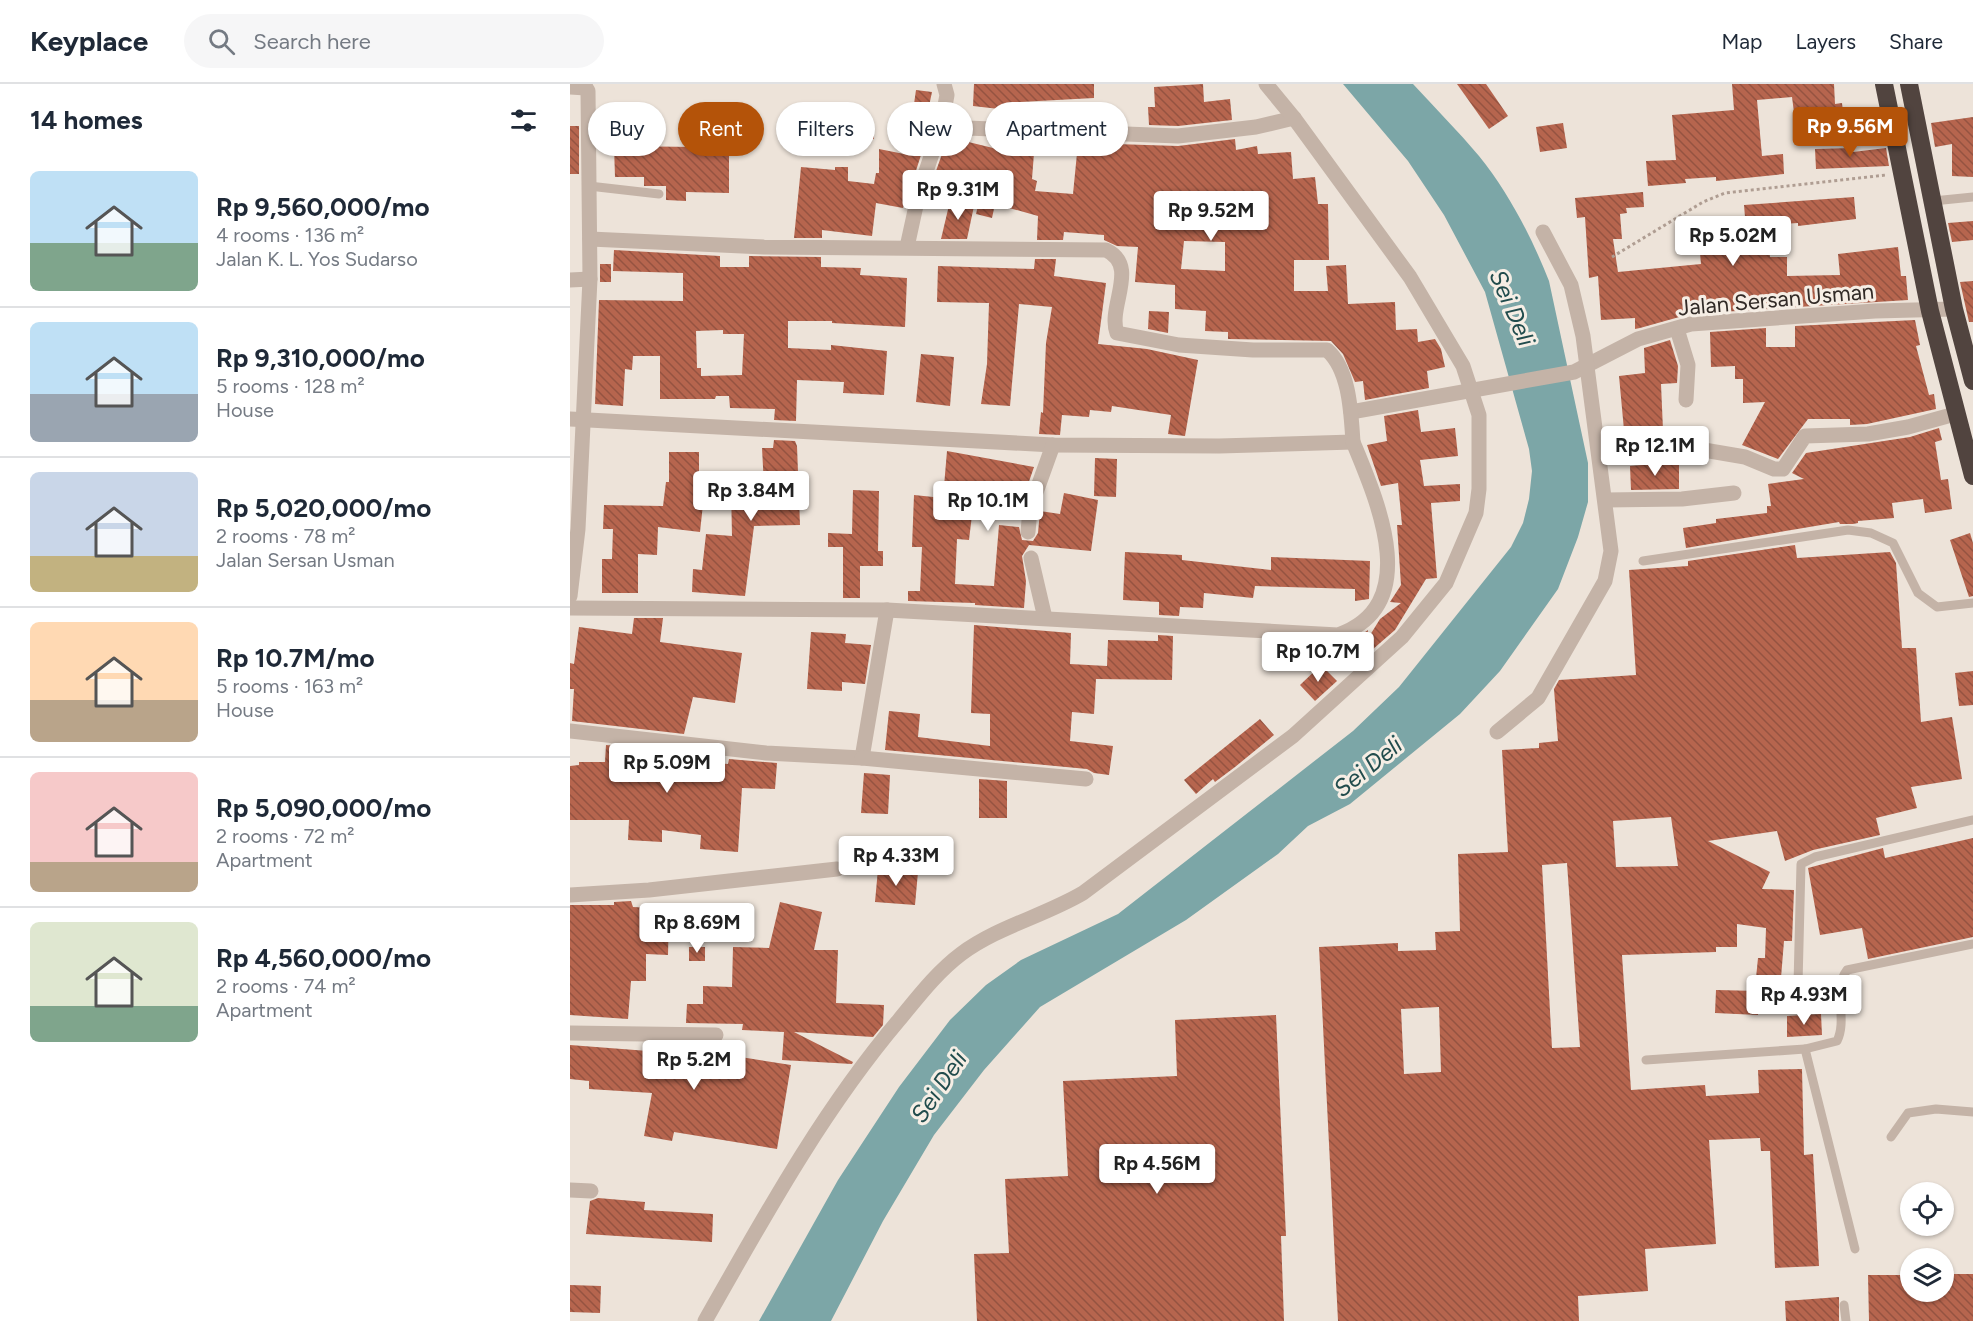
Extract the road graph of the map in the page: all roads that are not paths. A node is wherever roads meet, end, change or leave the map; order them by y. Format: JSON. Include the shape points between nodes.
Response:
{"nodes":[{"id":1,"x":944,"y":84,"type":"edge"},
{"id":2,"x":1266,"y":84,"type":"edge"},
{"id":3,"x":1884,"y":84,"type":"edge"},
{"id":4,"x":1909,"y":84,"type":"edge"},
{"id":5,"x":588,"y":86,"type":"edge"},
{"id":6,"x":570,"y":87,"type":"edge"},
{"id":7,"x":946,"y":102,"type":"edge"},
{"id":8,"x":1294,"y":118,"type":"junction"},
{"id":9,"x":973,"y":128,"type":"edge"},
{"id":10,"x":931,"y":156,"type":"edge"},
{"id":11,"x":589,"y":186,"type":"junction"},
{"id":12,"x":660,"y":194,"type":"dead end"},
{"id":13,"x":1973,"y":197,"type":"edge"},
{"id":14,"x":1934,"y":201,"type":"junction"},
{"id":15,"x":1543,"y":232,"type":"dead end"},
{"id":16,"x":590,"y":238,"type":"junction"},
{"id":17,"x":907,"y":247,"type":"junction"},
{"id":18,"x":590,"y":279,"type":"junction"},
{"id":19,"x":570,"y":280,"type":"edge"},
{"id":20,"x":1954,"y":309,"type":"junction"},
{"id":21,"x":1930,"y":311,"type":"junction"},
{"id":22,"x":1677,"y":329,"type":"junction"},
{"id":23,"x":1580,"y":370,"type":"junction"},
{"id":24,"x":1973,"y":381,"type":"edge"},
{"id":25,"x":1472,"y":389,"type":"junction"},
{"id":26,"x":1686,"y":400,"type":"dead end"},
{"id":27,"x":1351,"y":412,"type":"junction"},
{"id":28,"x":1955,"y":414,"type":"junction"},
{"id":29,"x":576,"y":419,"type":"edge"},
{"id":30,"x":1353,"y":442,"type":"junction"},
{"id":31,"x":1053,"y":445,"type":"junction"},
{"id":32,"x":1600,"y":457,"type":"junction"},
{"id":33,"x":1973,"y":476,"type":"edge"},
{"id":34,"x":1734,"y":492,"type":"dead end"},
{"id":35,"x":1605,"y":500,"type":"junction"},
{"id":36,"x":1028,"y":532,"type":"dead end"},
{"id":37,"x":1031,"y":558,"type":"dead end"},
{"id":38,"x":1643,"y":561,"type":"dead end"},
{"id":39,"x":570,"y":591,"type":"edge"},
{"id":40,"x":570,"y":596,"type":"edge"},
{"id":41,"x":1973,"y":603,"type":"edge"},
{"id":42,"x":570,"y":608,"type":"edge"},
{"id":43,"x":886,"y":610,"type":"junction"},
{"id":44,"x":1045,"y":618,"type":"junction"},
{"id":45,"x":570,"y":731,"type":"edge"},
{"id":46,"x":1497,"y":732,"type":"dead end"},
{"id":47,"x":862,"y":758,"type":"junction"},
{"id":48,"x":1086,"y":778,"type":"dead end"},
{"id":49,"x":1973,"y":819,"type":"edge"},
{"id":50,"x":837,"y":869,"type":"dead end"},
{"id":51,"x":570,"y":895,"type":"edge"},
{"id":52,"x":1973,"y":944,"type":"edge"},
{"id":53,"x":1798,"y":984,"type":"dead end"},
{"id":54,"x":570,"y":1033,"type":"edge"},
{"id":55,"x":716,"y":1035,"type":"dead end"},
{"id":56,"x":1805,"y":1049,"type":"junction"},
{"id":57,"x":1646,"y":1060,"type":"dead end"},
{"id":58,"x":1973,"y":1112,"type":"edge"},
{"id":59,"x":1892,"y":1137,"type":"dead end"},
{"id":60,"x":570,"y":1190,"type":"edge"},
{"id":61,"x":591,"y":1191,"type":"dead end"},
{"id":62,"x":1855,"y":1249,"type":"dead end"},
{"id":63,"x":1844,"y":1305,"type":"dead end"},
{"id":64,"x":705,"y":1321,"type":"edge"},
{"id":65,"x":1845,"y":1321,"type":"edge"}],
"edges":[{"from":1,"to":7,"type":"street"},
{"from":2,"to":8,"type":"street"},
{"from":3,"to":21,"type":"highway"},
{"from":4,"to":14,"type":"highway"},
{"from":5,"to":6,"type":"street"},
{"from":5,"to":11,"type":"street"},
{"from":8,"to":9,"type":"street","via":[[1256,127],[1178,136]]},
{"from":8,"to":25,"type":"street","via":[[1410,277],[1463,366]]},
{"from":10,"to":17,"type":"street"},
{"from":11,"to":12,"type":"lane"},
{"from":11,"to":16,"type":"street"},
{"from":13,"to":14,"type":"lane"},
{"from":14,"to":20,"type":"highway"},
{"from":15,"to":23,"type":"street","via":[[1571,285],[1583,336]]},
{"from":16,"to":17,"type":"street","via":[[764,247]]},
{"from":16,"to":18,"type":"street"},
{"from":17,"to":27,"type":"street","via":[[1106,250],[1115,254],[1121,267],[1117,333],[1179,345],[1327,350],[1340,369]]},
{"from":18,"to":19,"type":"street"},
{"from":18,"to":29,"type":"street"},
{"from":20,"to":21,"type":"street","name":"Jalan Sersan Usman"},
{"from":20,"to":24,"type":"highway"},
{"from":21,"to":22,"type":"street","name":"Jalan Sersan Usman","via":[[1691,324]]},
{"from":21,"to":28,"type":"highway"},
{"from":22,"to":23,"type":"street","name":"Jalan Sersan Usman","via":[[1638,339]]},
{"from":22,"to":26,"type":"street","via":[[1688,365]]},
{"from":23,"to":25,"type":"street","name":"Jalan Sersan Usman"},
{"from":23,"to":32,"type":"street"},
{"from":25,"to":27,"type":"street","name":"Jalan Sersan Usman"},
{"from":25,"to":64,"type":"street","via":[[1480,433],[1476,513],[1446,583],[1402,637],[1293,736],[1125,863],[1056,908],[962,953],[934,979],[857,1069]]},
{"from":27,"to":30,"type":"street"},
{"from":28,"to":32,"type":"street","via":[[1908,428],[1868,434],[1805,436],[1783,469],[1698,449]]},
{"from":28,"to":33,"type":"highway"},
{"from":29,"to":31,"type":"street"},
{"from":29,"to":39,"type":"street","via":[[578,529]]},
{"from":30,"to":31,"type":"street"},
{"from":30,"to":44,"type":"street","via":[[1382,521],[1389,576],[1375,609],[1350,631],[1317,636]]},
{"from":31,"to":36,"type":"street","via":[[1030,509]]},
{"from":32,"to":35,"type":"street"},
{"from":34,"to":35,"type":"street","via":[[1682,499]]},
{"from":35,"to":46,"type":"street","via":[[1611,551],[1605,581],[1538,698]]},
{"from":37,"to":44,"type":"street"},
{"from":38,"to":41,"type":"lane","via":[[1848,530],[1871,533],[1893,543],[1918,593],[1937,607]]},
{"from":39,"to":40,"type":"street"},
{"from":42,"to":43,"type":"street"},
{"from":43,"to":44,"type":"street"},
{"from":43,"to":47,"type":"street"},
{"from":45,"to":47,"type":"street","via":[[766,753]]},
{"from":47,"to":48,"type":"street"},
{"from":49,"to":53,"type":"lane","via":[[1815,856],[1801,864]]},
{"from":50,"to":51,"type":"street"},
{"from":52,"to":56,"type":"lane","via":[[1846,970],[1841,988],[1843,1029],[1837,1041]]},
{"from":54,"to":55,"type":"street"},
{"from":56,"to":57,"type":"lane"},
{"from":56,"to":62,"type":"lane"},
{"from":58,"to":59,"type":"lane","via":[[1936,1109],[1908,1113]]},
{"from":60,"to":61,"type":"street"},
{"from":63,"to":65,"type":"lane"}]}
